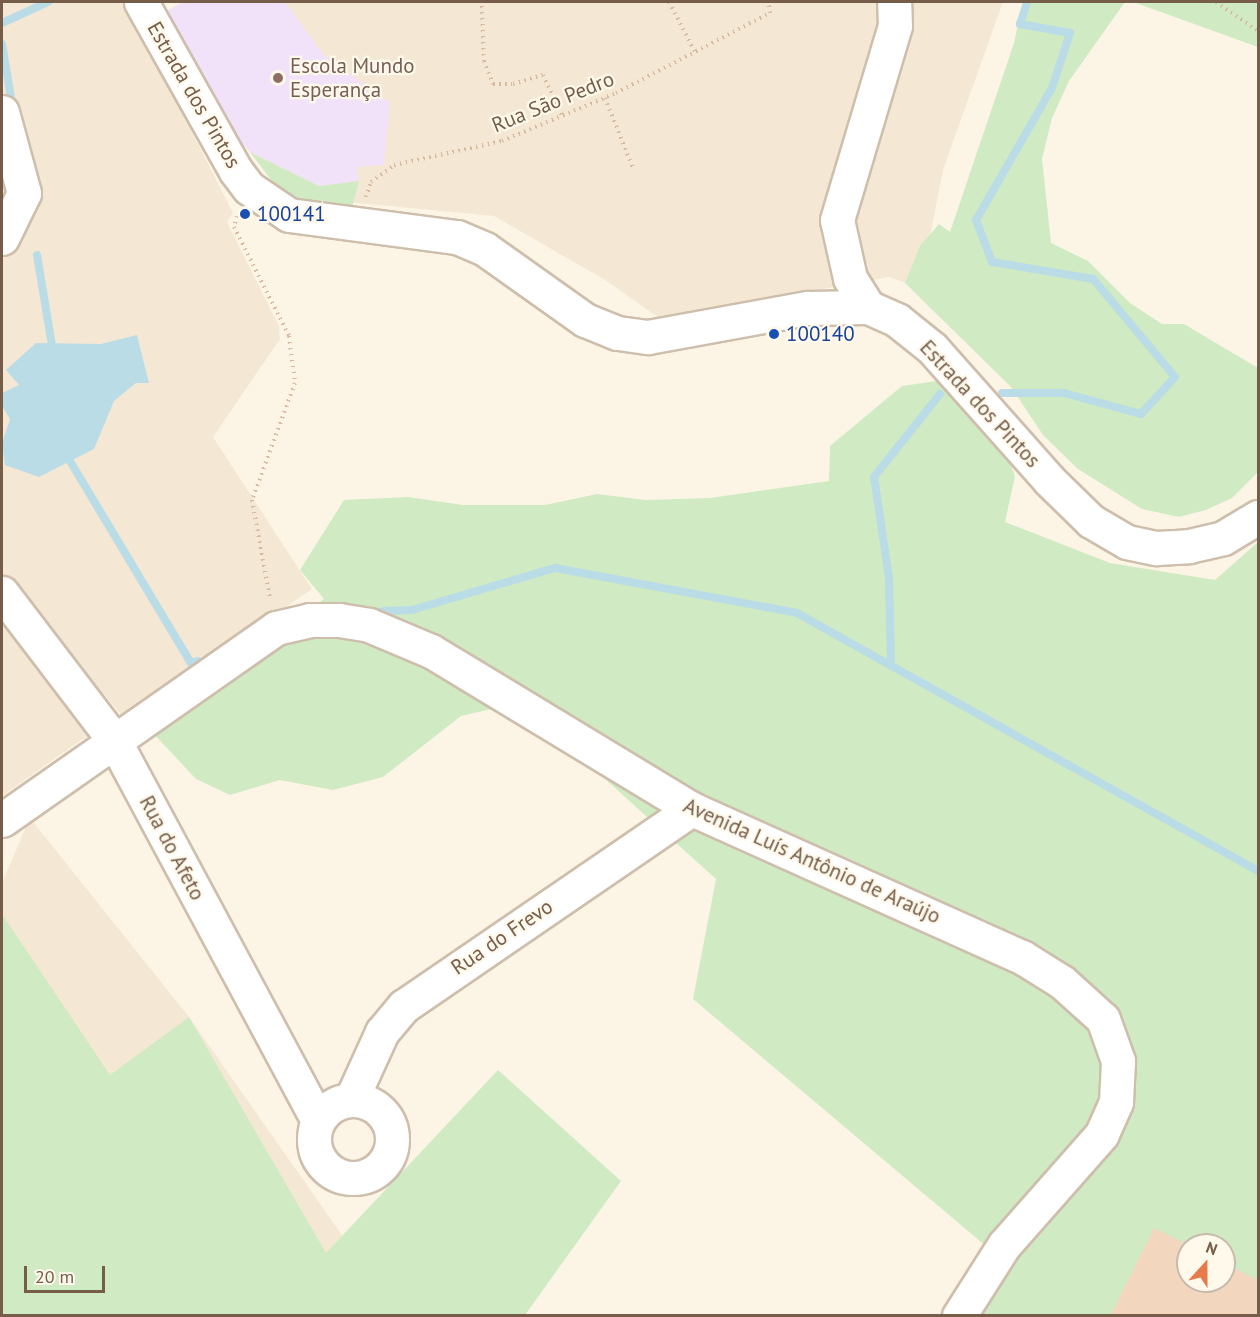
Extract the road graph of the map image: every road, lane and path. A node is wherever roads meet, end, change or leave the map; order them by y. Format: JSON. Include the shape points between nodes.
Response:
{"nodes":[{"id":1,"x":141,"y":2,"type":"edge"},
{"id":2,"x":669,"y":2,"type":"edge"},
{"id":3,"x":768,"y":2,"type":"edge"},
{"id":4,"x":894,"y":2,"type":"edge"},
{"id":5,"x":1216,"y":2,"type":"edge"},
{"id":6,"x":482,"y":6,"type":"dead end"},
{"id":7,"x":1258,"y":31,"type":"edge"},
{"id":8,"x":696,"y":54,"type":"junction"},
{"id":9,"x":605,"y":98,"type":"junction"},
{"id":10,"x":2,"y":112,"type":"edge"},
{"id":11,"x":562,"y":116,"type":"junction"},
{"id":12,"x":633,"y":168,"type":"dead end"},
{"id":13,"x":249,"y":188,"type":"junction"},
{"id":14,"x":356,"y":226,"type":"junction"},
{"id":15,"x":2,"y":238,"type":"edge"},
{"id":16,"x":868,"y":307,"type":"junction"},
{"id":17,"x":1258,"y":517,"type":"edge"},
{"id":18,"x":2,"y":593,"type":"edge"},
{"id":19,"x":276,"y":628,"type":"junction"},
{"id":20,"x":114,"y":740,"type":"junction"},
{"id":21,"x":692,"y":809,"type":"junction"},
{"id":22,"x":2,"y":820,"type":"edge"},
{"id":23,"x":351,"y":1100,"type":"junction"},
{"id":24,"x":318,"y":1120,"type":"junction"},
{"id":25,"x":959,"y":1316,"type":"edge"}],
"edges":[{"from":1,"to":13,"type":"street","name":"Estrada dos Pintos","via":[[202,118]]},
{"from":2,"to":8,"type":"path"},
{"from":3,"to":8,"type":"path","name":"Rua São Pedro","via":[[770,13]]},
{"from":4,"to":16,"type":"street","via":[[895,26],[837,220],[850,278]]},
{"from":5,"to":7,"type":"path"},
{"from":6,"to":11,"type":"path","via":[[484,61],[493,84],[513,84],[543,75]]},
{"from":8,"to":9,"type":"path","name":"Rua São Pedro"},
{"from":9,"to":11,"type":"path","name":"Rua São Pedro"},
{"from":9,"to":12,"type":"path"},
{"from":10,"to":15,"type":"street","via":[[24,193]]},
{"from":11,"to":14,"type":"path","name":"Rua São Pedro","via":[[501,141],[394,165],[371,182]]},
{"from":13,"to":14,"type":"street","name":"Estrada dos Pintos","via":[[289,215]]},
{"from":13,"to":19,"type":"path","via":[[234,227],[289,336],[295,383],[252,500]]},
{"from":14,"to":16,"type":"street","name":"Estrada dos Pintos","via":[[428,230],[457,237],[485,249],[585,320],[618,333],[648,336],[705,330],[808,308]]},
{"from":16,"to":17,"type":"street","name":"Estrada dos Pintos","via":[[897,320],[932,348],[1049,480],[1091,521],[1127,542],[1156,548],[1189,546],[1223,538]]},
{"from":18,"to":20,"type":"street","name":"Rua do Afeto"},
{"from":19,"to":20,"type":"street","name":"Avenida Luís Antônio de Araújo"},
{"from":19,"to":21,"type":"street","name":"Avenida Luís Antônio de Araújo","via":[[310,620],[339,620],[369,625],[413,643],[481,678]]},
{"from":20,"to":22,"type":"street","name":"Avenida Luís Antônio de Araújo"},
{"from":20,"to":24,"type":"street","name":"Rua do Afeto"},
{"from":21,"to":23,"type":"street","name":"Rua do Frevo","via":[[404,1006],[382,1032]]},
{"from":21,"to":25,"type":"street","name":"Avenida Luís Antônio de Araújo","via":[[1022,957],[1062,982],[1103,1019],[1118,1061],[1116,1102],[1102,1134],[1004,1245]]},
{"from":23,"to":24,"type":"street","via":[[338,1103]]},
{"from":23,"to":24,"type":"street","via":[[375,1107],[390,1126],[390,1151],[376,1171],[352,1178],[327,1168],[314,1146]]}]}
